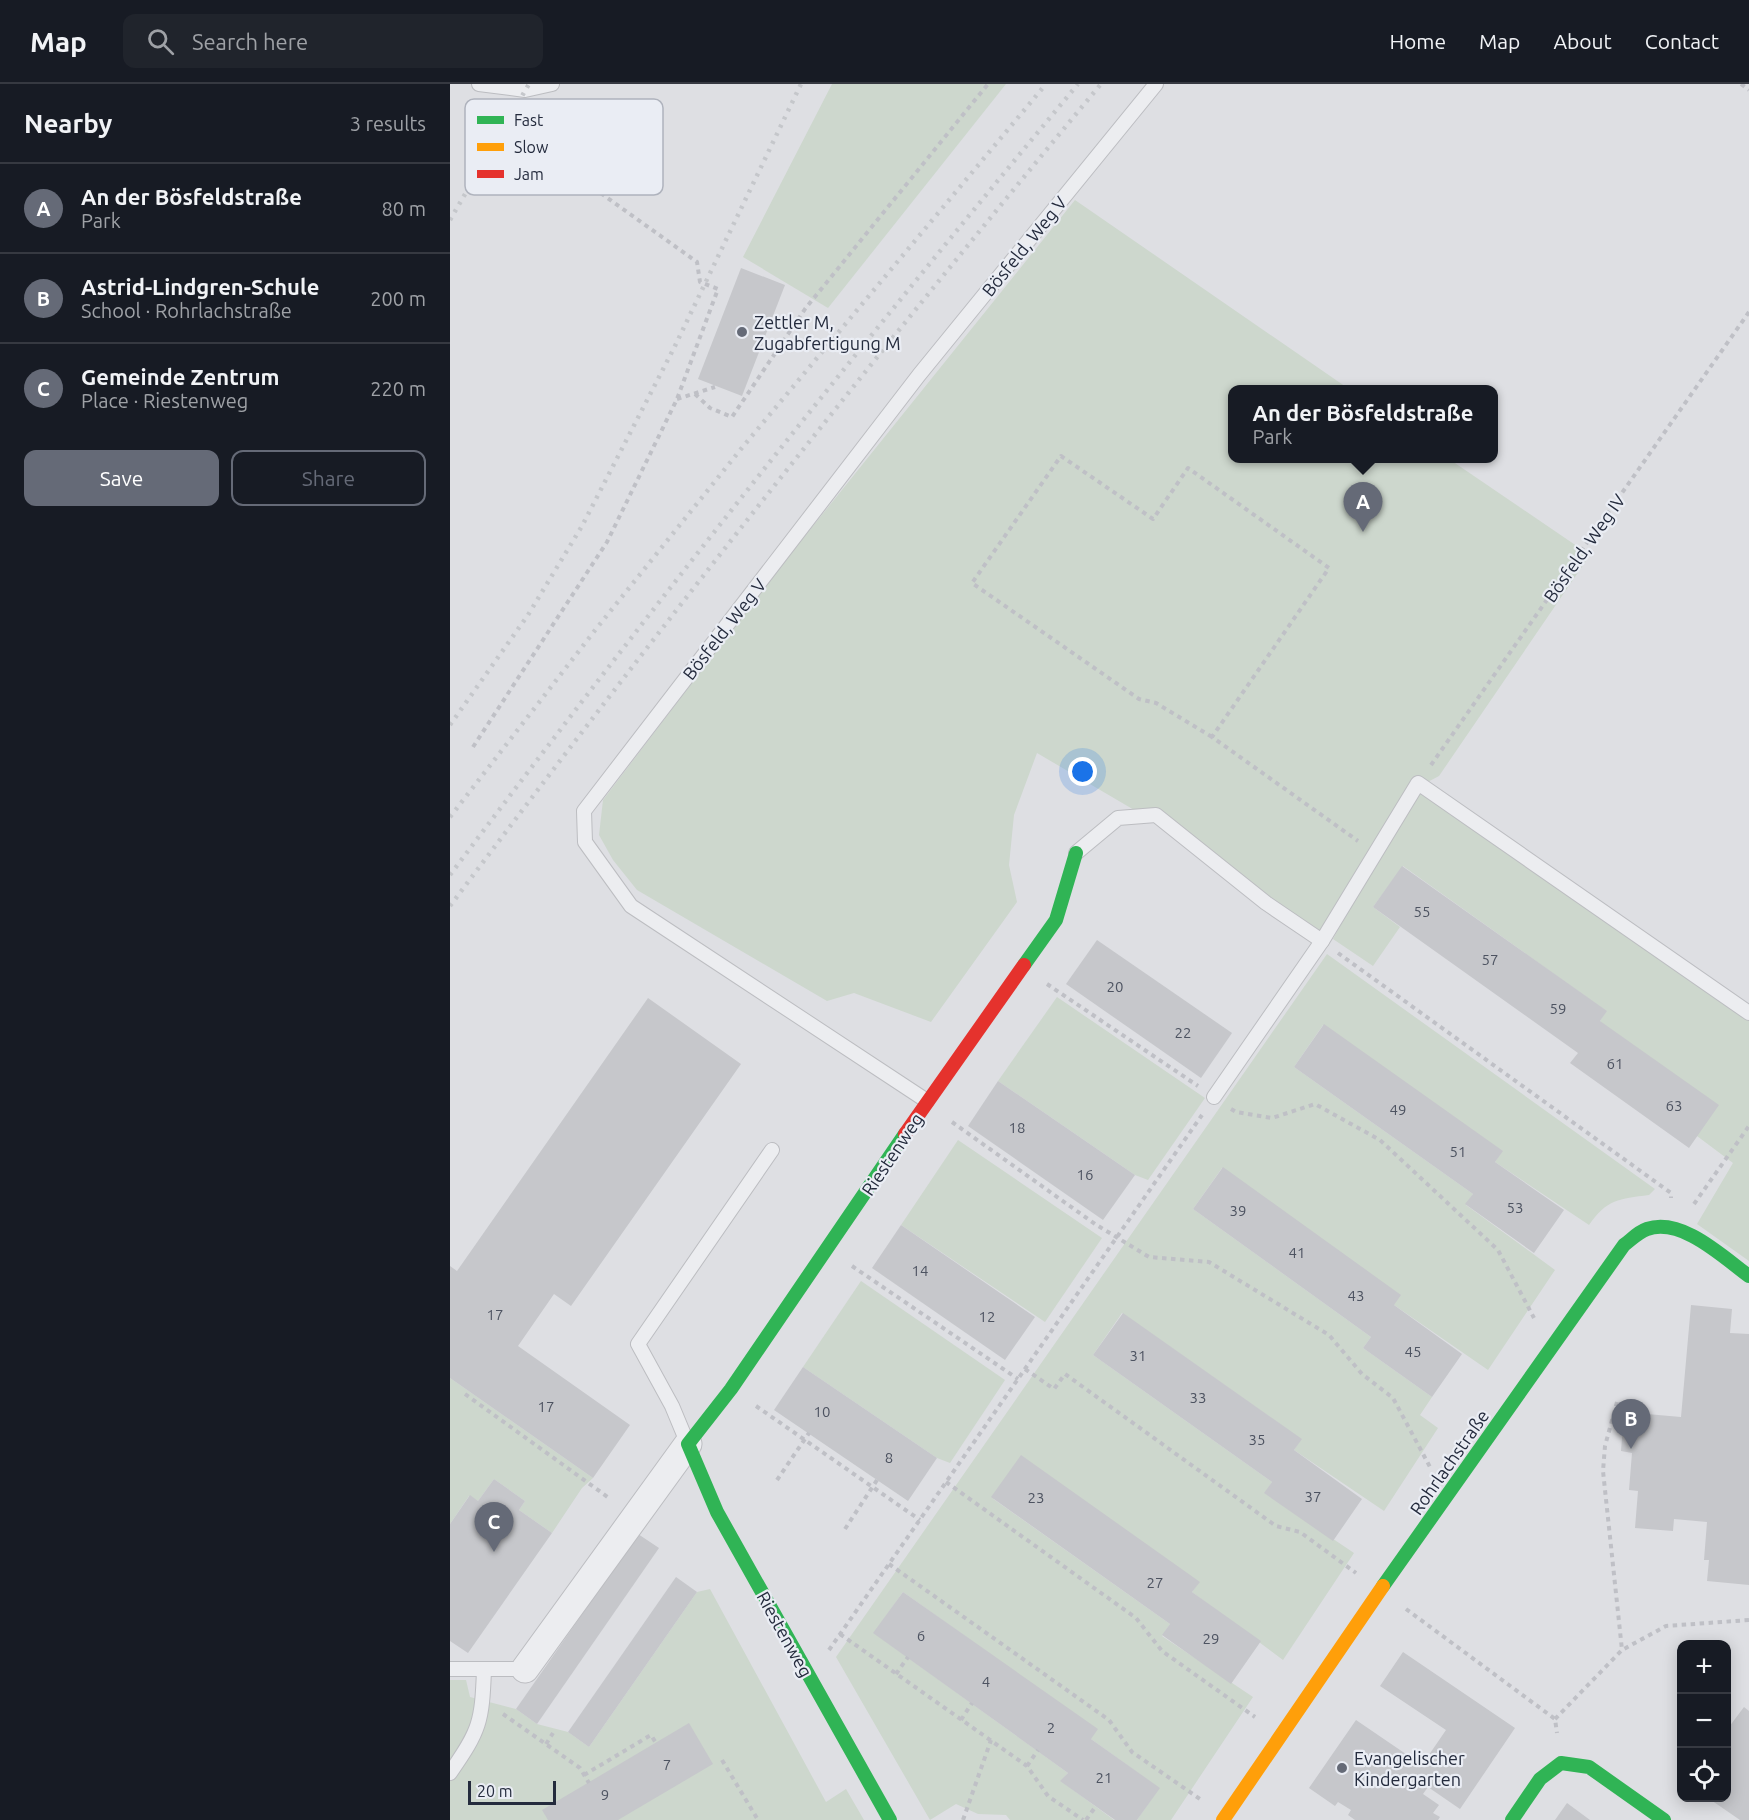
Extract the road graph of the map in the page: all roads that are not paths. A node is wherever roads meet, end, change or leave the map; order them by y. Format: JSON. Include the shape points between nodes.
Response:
{"nodes":[{"id":1,"x":479,"y":84,"type":"edge"},
{"id":2,"x":1156,"y":84,"type":"edge"},
{"id":3,"x":551,"y":85,"type":"edge"},
{"id":4,"x":1076,"y":853,"type":"joint"},
{"id":5,"x":1323,"y":942,"type":"junction"},
{"id":6,"x":1749,"y":1013,"type":"edge"},
{"id":7,"x":1214,"y":1097,"type":"road end"},
{"id":8,"x":927,"y":1102,"type":"junction"},
{"id":9,"x":772,"y":1150,"type":"dead end"},
{"id":10,"x":1749,"y":1276,"type":"edge"},
{"id":11,"x":688,"y":1444,"type":"junction"},
{"id":12,"x":450,"y":1669,"type":"edge"},
{"id":13,"x":525,"y":1669,"type":"joint"},
{"id":14,"x":484,"y":1670,"type":"junction"},
{"id":15,"x":450,"y":1773,"type":"edge"},
{"id":16,"x":1224,"y":1818,"type":"edge"},
{"id":17,"x":890,"y":1820,"type":"edge"},
{"id":18,"x":1512,"y":1820,"type":"edge"},
{"id":19,"x":1664,"y":1820,"type":"edge"}],
"edges":[{"from":1,"to":3,"type":"lane","via":[[525,90]]},
{"from":2,"to":8,"type":"lane","name":"Bösfeld, Weg V","via":[[919,375],[584,811],[585,842],[631,906]]},
{"from":4,"to":5,"type":"lane","via":[[1118,818],[1156,815],[1266,903]]},
{"from":4,"to":8,"type":"street","name":"Riestenweg","via":[[1056,920]]},
{"from":5,"to":6,"type":"lane","via":[[1418,783]]},
{"from":5,"to":7,"type":"lane"},
{"from":8,"to":11,"type":"street","name":"Riestenweg","via":[[732,1389]]},
{"from":9,"to":11,"type":"lane","via":[[638,1344]]},
{"from":10,"to":16,"type":"street","name":"Rohrlachstraße","via":[[1675,1229],[1649,1227],[1624,1245]]},
{"from":11,"to":13,"type":"street","name":"Riestenweg"},
{"from":11,"to":17,"type":"street","name":"Riestenweg","via":[[717,1512]]},
{"from":12,"to":14,"type":"lane","name":"Riestenweg"},
{"from":13,"to":14,"type":"lane","name":"Riestenweg"},
{"from":14,"to":15,"type":"lane","via":[[483,1707],[474,1739]]},
{"from":18,"to":19,"type":"street","via":[[1540,1779],[1561,1763],[1589,1767]]}]}
